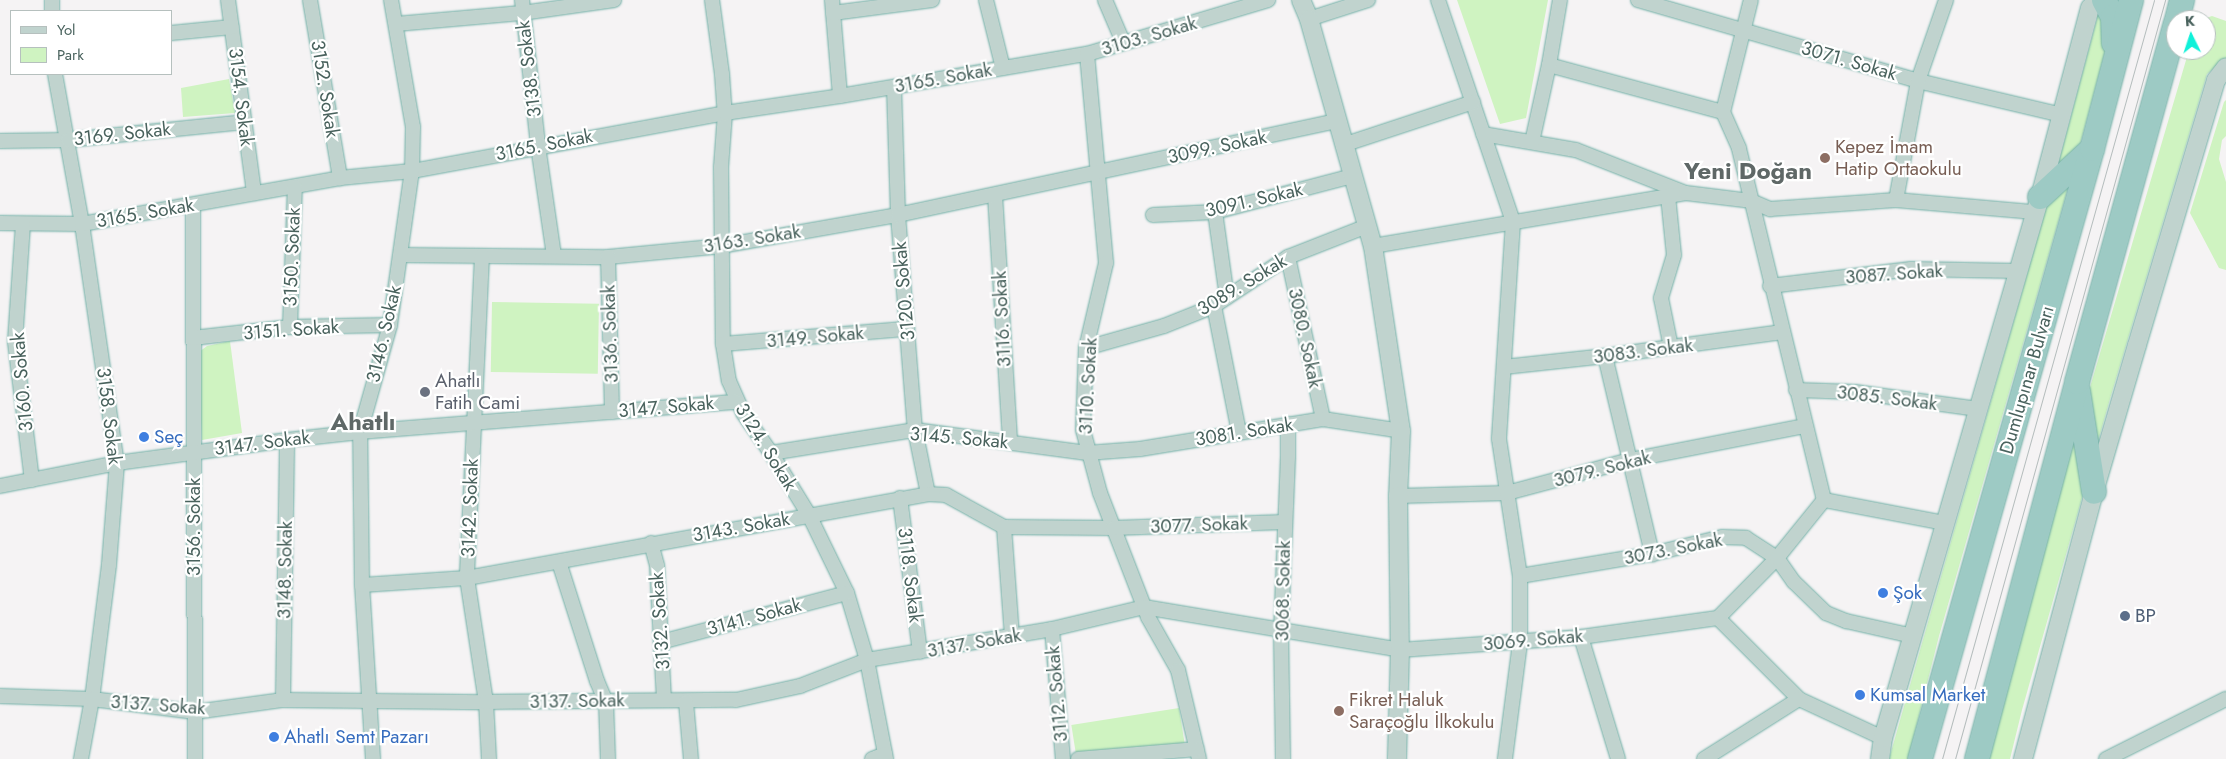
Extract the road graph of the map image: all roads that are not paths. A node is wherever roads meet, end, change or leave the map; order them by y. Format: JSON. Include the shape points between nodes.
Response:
{"nodes":[{"id":1,"x":228,"y":0,"type":"edge"},
{"id":2,"x":310,"y":0,"type":"edge"},
{"id":3,"x":391,"y":0,"type":"edge"},
{"id":4,"x":614,"y":0,"type":"edge"},
{"id":5,"x":712,"y":0,"type":"edge"},
{"id":6,"x":932,"y":0,"type":"edge"},
{"id":7,"x":986,"y":0,"type":"edge"},
{"id":8,"x":1105,"y":0,"type":"edge"},
{"id":9,"x":1268,"y":0,"type":"edge"},
{"id":10,"x":1302,"y":0,"type":"edge"},
{"id":11,"x":1368,"y":0,"type":"edge"},
{"id":12,"x":1438,"y":0,"type":"edge"},
{"id":13,"x":1560,"y":0,"type":"edge"},
{"id":14,"x":1638,"y":0,"type":"edge"},
{"id":15,"x":1751,"y":0,"type":"edge"},
{"id":16,"x":2131,"y":0,"type":"edge"},
{"id":17,"x":1941,"y":1,"type":"edge"},
{"id":18,"x":2093,"y":3,"type":"edge"},
{"id":19,"x":1224,"y":6,"type":"edge"},
{"id":20,"x":522,"y":7,"type":"edge"},
{"id":21,"x":833,"y":7,"type":"edge"},
{"id":22,"x":1310,"y":19,"type":"junction"},
{"id":23,"x":396,"y":24,"type":"junction"},
{"id":24,"x":232,"y":27,"type":"junction"},
{"id":25,"x":1743,"y":31,"type":"junction"},
{"id":26,"x":172,"y":33,"type":"edge"},
{"id":27,"x":1123,"y":42,"type":"junction"},
{"id":28,"x":1087,"y":54,"type":"junction"},
{"id":29,"x":2166,"y":58,"type":"edge"},
{"id":30,"x":1549,"y":65,"type":"junction"},
{"id":31,"x":2114,"y":65,"type":"junction"},
{"id":32,"x":2226,"y":67,"type":"edge"},
{"id":33,"x":1003,"y":68,"type":"junction"},
{"id":34,"x":55,"y":75,"type":"edge"},
{"id":35,"x":1918,"y":81,"type":"junction"},
{"id":36,"x":894,"y":87,"type":"junction"},
{"id":37,"x":840,"y":96,"type":"junction"},
{"id":38,"x":1473,"y":102,"type":"junction"},
{"id":39,"x":1723,"y":112,"type":"junction"},
{"id":40,"x":724,"y":113,"type":"junction"},
{"id":41,"x":2062,"y":115,"type":"junction"},
{"id":42,"x":1336,"y":121,"type":"junction"},
{"id":43,"x":244,"y":122,"type":"junction"},
{"id":44,"x":1483,"y":134,"type":"junction"},
{"id":45,"x":68,"y":140,"type":"junction"},
{"id":46,"x":0,"y":141,"type":"edge"},
{"id":47,"x":1532,"y":142,"type":"junction"},
{"id":48,"x":1344,"y":145,"type":"junction"},
{"id":49,"x":538,"y":146,"type":"junction"},
{"id":50,"x":2092,"y":149,"type":"junction"},
{"id":51,"x":412,"y":171,"type":"junction"},
{"id":52,"x":1098,"y":173,"type":"junction"},
{"id":53,"x":1352,"y":176,"type":"junction"},
{"id":54,"x":340,"y":178,"type":"junction"},
{"id":55,"x":295,"y":187,"type":"junction"},
{"id":56,"x":254,"y":193,"type":"junction"},
{"id":57,"x":1686,"y":193,"type":"junction"},
{"id":58,"x":994,"y":195,"type":"junction"},
{"id":59,"x":1668,"y":196,"type":"junction"},
{"id":60,"x":1896,"y":200,"type":"junction"},
{"id":61,"x":1751,"y":202,"type":"junction"},
{"id":62,"x":193,"y":205,"type":"junction"},
{"id":63,"x":2037,"y":205,"type":"junction"},
{"id":64,"x":1215,"y":212,"type":"junction"},
{"id":65,"x":898,"y":215,"type":"junction"},
{"id":66,"x":1154,"y":215,"type":"dead end"},
{"id":67,"x":1513,"y":222,"type":"junction"},
{"id":68,"x":0,"y":223,"type":"edge"},
{"id":69,"x":23,"y":224,"type":"junction"},
{"id":70,"x":82,"y":224,"type":"junction"},
{"id":71,"x":1367,"y":226,"type":"junction"},
{"id":72,"x":722,"y":246,"type":"junction"},
{"id":73,"x":1373,"y":246,"type":"junction"},
{"id":74,"x":401,"y":255,"type":"junction"},
{"id":75,"x":482,"y":256,"type":"junction"},
{"id":76,"x":554,"y":256,"type":"junction"},
{"id":77,"x":608,"y":257,"type":"junction"},
{"id":78,"x":1288,"y":257,"type":"junction"},
{"id":79,"x":2018,"y":271,"type":"junction"},
{"id":80,"x":1770,"y":286,"type":"junction"},
{"id":81,"x":1227,"y":297,"type":"junction"},
{"id":82,"x":1214,"y":306,"type":"junction"},
{"id":83,"x":390,"y":325,"type":"junction"},
{"id":84,"x":290,"y":327,"type":"junction"},
{"id":85,"x":907,"y":329,"type":"junction"},
{"id":86,"x":1782,"y":332,"type":"junction"},
{"id":87,"x":193,"y":338,"type":"junction"},
{"id":88,"x":723,"y":344,"type":"junction"},
{"id":89,"x":1671,"y":347,"type":"junction"},
{"id":90,"x":1086,"y":348,"type":"junction"},
{"id":91,"x":1605,"y":356,"type":"junction"},
{"id":92,"x":1504,"y":367,"type":"junction"},
{"id":93,"x":2077,"y":382,"type":"junction"},
{"id":94,"x":1796,"y":390,"type":"junction"},
{"id":95,"x":736,"y":402,"type":"junction"},
{"id":96,"x":1978,"y":409,"type":"junction"},
{"id":97,"x":612,"y":412,"type":"junction"},
{"id":98,"x":1323,"y":419,"type":"junction"},
{"id":99,"x":473,"y":423,"type":"junction"},
{"id":100,"x":1288,"y":424,"type":"junction"},
{"id":101,"x":1805,"y":426,"type":"junction"},
{"id":102,"x":915,"y":430,"type":"junction"},
{"id":103,"x":1401,"y":431,"type":"junction"},
{"id":104,"x":360,"y":432,"type":"junction"},
{"id":105,"x":1239,"y":432,"type":"junction"},
{"id":106,"x":287,"y":440,"type":"junction"},
{"id":107,"x":1010,"y":442,"type":"junction"},
{"id":108,"x":194,"y":451,"type":"junction"},
{"id":109,"x":771,"y":453,"type":"junction"},
{"id":110,"x":1087,"y":453,"type":"junction"},
{"id":111,"x":1630,"y":460,"type":"junction"},
{"id":112,"x":117,"y":463,"type":"junction"},
{"id":113,"x":32,"y":480,"type":"junction"},
{"id":114,"x":0,"y":486,"type":"edge"},
{"id":115,"x":2094,"y":492,"type":"junction"},
{"id":116,"x":1507,"y":493,"type":"junction"},
{"id":117,"x":928,"y":494,"type":"junction"},
{"id":118,"x":1398,"y":496,"type":"junction"},
{"id":119,"x":900,"y":498,"type":"junction"},
{"id":120,"x":1824,"y":500,"type":"junction"},
{"id":121,"x":809,"y":515,"type":"junction"},
{"id":122,"x":1285,"y":522,"type":"junction"},
{"id":123,"x":1945,"y":524,"type":"junction"},
{"id":124,"x":1004,"y":527,"type":"junction"},
{"id":125,"x":1113,"y":528,"type":"junction"},
{"id":126,"x":651,"y":544,"type":"junction"},
{"id":127,"x":1652,"y":554,"type":"junction"},
{"id":128,"x":1777,"y":558,"type":"junction"},
{"id":129,"x":559,"y":562,"type":"junction"},
{"id":130,"x":1520,"y":576,"type":"junction"},
{"id":131,"x":467,"y":578,"type":"junction"},
{"id":132,"x":362,"y":585,"type":"junction"},
{"id":133,"x":847,"y":593,"type":"junction"},
{"id":134,"x":1144,"y":607,"type":"junction"},
{"id":135,"x":1718,"y":618,"type":"junction"},
{"id":136,"x":1052,"y":629,"type":"junction"},
{"id":137,"x":1281,"y":631,"type":"junction"},
{"id":138,"x":1012,"y":636,"type":"junction"},
{"id":139,"x":1913,"y":636,"type":"junction"},
{"id":140,"x":1581,"y":637,"type":"junction"},
{"id":141,"x":661,"y":642,"type":"junction"},
{"id":142,"x":1520,"y":643,"type":"junction"},
{"id":143,"x":1400,"y":650,"type":"junction"},
{"id":144,"x":920,"y":652,"type":"junction"},
{"id":145,"x":868,"y":660,"type":"junction"},
{"id":146,"x":0,"y":696,"type":"edge"},
{"id":147,"x":92,"y":699,"type":"junction"},
{"id":148,"x":368,"y":699,"type":"junction"},
{"id":149,"x":664,"y":699,"type":"junction"},
{"id":150,"x":1799,"y":699,"type":"junction"},
{"id":151,"x":2226,"y":699,"type":"edge"},
{"id":152,"x":283,"y":700,"type":"junction"},
{"id":153,"x":486,"y":702,"type":"junction"},
{"id":154,"x":606,"y":702,"type":"junction"},
{"id":155,"x":686,"y":702,"type":"junction"},
{"id":156,"x":195,"y":712,"type":"junction"},
{"id":157,"x":1884,"y":738,"type":"junction"},
{"id":158,"x":1198,"y":754,"type":"edge"},
{"id":159,"x":886,"y":756,"type":"edge"},
{"id":160,"x":82,"y":759,"type":"edge"},
{"id":161,"x":195,"y":759,"type":"edge"},
{"id":162,"x":373,"y":759,"type":"edge"},
{"id":163,"x":489,"y":759,"type":"edge"},
{"id":164,"x":608,"y":759,"type":"edge"},
{"id":165,"x":691,"y":759,"type":"edge"},
{"id":166,"x":872,"y":759,"type":"edge"},
{"id":167,"x":1063,"y":759,"type":"edge"},
{"id":168,"x":1078,"y":759,"type":"edge"},
{"id":169,"x":1283,"y":759,"type":"edge"},
{"id":170,"x":1397,"y":759,"type":"edge"},
{"id":171,"x":1505,"y":759,"type":"edge"},
{"id":172,"x":1618,"y":759,"type":"edge"},
{"id":173,"x":1704,"y":759,"type":"edge"},
{"id":174,"x":1880,"y":759,"type":"edge"},
{"id":175,"x":1920,"y":759,"type":"edge"},
{"id":176,"x":1977,"y":759,"type":"edge"},
{"id":177,"x":2023,"y":759,"type":"edge"},
{"id":178,"x":2106,"y":759,"type":"edge"}],
"edges":[{"from":1,"to":24,"type":"street","name":"3154. Sokak"},
{"from":2,"to":54,"type":"street","name":"3152. Sokak"},
{"from":3,"to":23,"type":"street","name":"3146. Sokak"},
{"from":4,"to":20,"type":"street"},
{"from":5,"to":40,"type":"street","name":"3124. Sokak"},
{"from":6,"to":21,"type":"street"},
{"from":7,"to":33,"type":"street"},
{"from":8,"to":27,"type":"street"},
{"from":9,"to":19,"type":"street","name":"3103. Sokak"},
{"from":10,"to":22,"type":"street"},
{"from":11,"to":22,"type":"street"},
{"from":12,"to":38,"type":"street"},
{"from":13,"to":30,"type":"street"},
{"from":14,"to":25,"type":"street","name":"3071. Sokak"},
{"from":15,"to":25,"type":"street"},
{"from":16,"to":31,"type":"highway","name":"Dumlupınar Bulvarı"},
{"from":17,"to":35,"type":"street"},
{"from":18,"to":31,"type":"highway","via":[[2113,17]]},
{"from":18,"to":41,"type":"street","name":"Dumlupınar Bulvarı"},
{"from":19,"to":27,"type":"street","name":"3103. Sokak"},
{"from":20,"to":23,"type":"street"},
{"from":20,"to":49,"type":"street","name":"3138. Sokak"},
{"from":21,"to":37,"type":"street"},
{"from":22,"to":42,"type":"street"},
{"from":23,"to":51,"type":"street","name":"3146. Sokak","via":[[413,128]]},
{"from":24,"to":26,"type":"street"},
{"from":24,"to":43,"type":"street","name":"3154. Sokak"},
{"from":25,"to":35,"type":"street","name":"3071. Sokak"},
{"from":25,"to":39,"type":"street"},
{"from":27,"to":28,"type":"street","name":"3103. Sokak"},
{"from":28,"to":33,"type":"street","name":"3165. Sokak"},
{"from":28,"to":52,"type":"street","name":"3110. Sokak"},
{"from":29,"to":93,"type":"highway"},
{"from":30,"to":39,"type":"street"},
{"from":30,"to":47,"type":"street"},
{"from":31,"to":50,"type":"highway","name":"Dumlupınar Bulvarı"},
{"from":32,"to":115,"type":"street","via":[[2216,80]]},
{"from":33,"to":36,"type":"street","name":"3165. Sokak"},
{"from":34,"to":45,"type":"street","name":"3158. Sokak"},
{"from":35,"to":41,"type":"street","name":"3071. Sokak"},
{"from":35,"to":60,"type":"street"},
{"from":36,"to":37,"type":"street","name":"3165. Sokak"},
{"from":36,"to":65,"type":"street","name":"3120. Sokak"},
{"from":37,"to":40,"type":"street","name":"3165. Sokak"},
{"from":38,"to":44,"type":"street"},
{"from":38,"to":48,"type":"street"},
{"from":39,"to":61,"type":"street","via":[[1739,148]]},
{"from":40,"to":49,"type":"street","name":"3165. Sokak"},
{"from":40,"to":72,"type":"street","name":"3124. Sokak"},
{"from":41,"to":63,"type":"street","name":"Dumlupınar Bulvarı"},
{"from":42,"to":48,"type":"street"},
{"from":42,"to":52,"type":"street","name":"3099. Sokak"},
{"from":43,"to":45,"type":"street","name":"3169. Sokak"},
{"from":43,"to":56,"type":"street","name":"3154. Sokak"},
{"from":44,"to":47,"type":"street"},
{"from":44,"to":67,"type":"street"},
{"from":45,"to":46,"type":"street","name":"3169. Sokak"},
{"from":45,"to":70,"type":"street","name":"3158. Sokak"},
{"from":47,"to":57,"type":"street","via":[[1576,150]]},
{"from":48,"to":53,"type":"street"},
{"from":49,"to":51,"type":"street","name":"3165. Sokak"},
{"from":49,"to":76,"type":"street","name":"3138. Sokak"},
{"from":50,"to":63,"type":"highway"},
{"from":50,"to":175,"type":"highway","name":"Dumlupınar Bulvarı"},
{"from":51,"to":54,"type":"street","name":"3165. Sokak"},
{"from":51,"to":74,"type":"street","name":"3146. Sokak"},
{"from":52,"to":58,"type":"street","name":"3163. Sokak"},
{"from":52,"to":90,"type":"street","name":"3110. Sokak","via":[[1106,263]]},
{"from":53,"to":64,"type":"street","name":"3091. Sokak"},
{"from":53,"to":71,"type":"street"},
{"from":54,"to":55,"type":"street","name":"3165. Sokak"},
{"from":55,"to":56,"type":"street","name":"3165. Sokak"},
{"from":55,"to":84,"type":"street","name":"3150. Sokak"},
{"from":56,"to":62,"type":"street","name":"3165. Sokak"},
{"from":57,"to":59,"type":"street"},
{"from":57,"to":61,"type":"street"},
{"from":58,"to":65,"type":"street","name":"3163. Sokak"},
{"from":58,"to":107,"type":"street","name":"3116. Sokak"},
{"from":59,"to":67,"type":"street"},
{"from":59,"to":89,"type":"street","via":[[1674,255],[1661,298]]},
{"from":60,"to":61,"type":"street","via":[[1770,209]]},
{"from":60,"to":63,"type":"street"},
{"from":61,"to":80,"type":"street"},
{"from":62,"to":70,"type":"street","name":"3165. Sokak"},
{"from":62,"to":87,"type":"street","name":"3156. Sokak"},
{"from":63,"to":79,"type":"street","name":"Dumlupınar Bulvarı"},
{"from":64,"to":66,"type":"street","name":"3091. Sokak"},
{"from":64,"to":81,"type":"street"},
{"from":65,"to":72,"type":"street","name":"3163. Sokak"},
{"from":65,"to":85,"type":"street","name":"3120. Sokak"},
{"from":67,"to":73,"type":"street"},
{"from":67,"to":92,"type":"street"},
{"from":68,"to":69,"type":"street","name":"3165. Sokak"},
{"from":69,"to":70,"type":"street","name":"3165. Sokak"},
{"from":69,"to":113,"type":"street","name":"3160. Sokak","via":[[15,342]]},
{"from":70,"to":112,"type":"street","name":"3158. Sokak"},
{"from":71,"to":73,"type":"street"},
{"from":71,"to":78,"type":"street","name":"3089. Sokak"},
{"from":72,"to":77,"type":"street","name":"3163. Sokak"},
{"from":72,"to":88,"type":"street","name":"3124. Sokak"},
{"from":73,"to":103,"type":"street"},
{"from":74,"to":75,"type":"street","name":"3163. Sokak"},
{"from":74,"to":83,"type":"street","name":"3146. Sokak"},
{"from":75,"to":76,"type":"street","name":"3163. Sokak"},
{"from":75,"to":99,"type":"street","name":"3142. Sokak"},
{"from":76,"to":77,"type":"street","name":"3163. Sokak"},
{"from":77,"to":97,"type":"street","name":"3136. Sokak"},
{"from":78,"to":81,"type":"street","name":"3089. Sokak"},
{"from":78,"to":98,"type":"street","name":"3080. Sokak"},
{"from":79,"to":80,"type":"street","name":"3087. Sokak","via":[[1911,269]]},
{"from":79,"to":96,"type":"street","name":"Dumlupınar Bulvarı"},
{"from":80,"to":86,"type":"street"},
{"from":81,"to":82,"type":"street","name":"3089. Sokak"},
{"from":82,"to":90,"type":"street","name":"3089. Sokak","via":[[1164,326]]},
{"from":82,"to":105,"type":"street"},
{"from":83,"to":84,"type":"street","name":"3151. Sokak"},
{"from":83,"to":104,"type":"street","name":"3146. Sokak"},
{"from":84,"to":87,"type":"street","name":"3151. Sokak"},
{"from":85,"to":88,"type":"street","name":"3149. Sokak"},
{"from":85,"to":102,"type":"street","name":"3120. Sokak"},
{"from":86,"to":89,"type":"street","name":"3083. Sokak"},
{"from":86,"to":94,"type":"street"},
{"from":87,"to":108,"type":"street","name":"3156. Sokak"},
{"from":88,"to":95,"type":"street","name":"3124. Sokak"},
{"from":89,"to":91,"type":"street","name":"3083. Sokak"},
{"from":90,"to":110,"type":"street","name":"3110. Sokak","via":[[1083,430]]},
{"from":91,"to":92,"type":"street","name":"3083. Sokak"},
{"from":91,"to":111,"type":"street"},
{"from":92,"to":116,"type":"street","via":[[1499,440]]},
{"from":93,"to":115,"type":"highway"},
{"from":93,"to":176,"type":"highway"},
{"from":94,"to":96,"type":"street","name":"3085. Sokak","via":[[1854,392]]},
{"from":94,"to":101,"type":"street"},
{"from":95,"to":97,"type":"street","name":"3147. Sokak"},
{"from":95,"to":109,"type":"street","name":"3124. Sokak"},
{"from":96,"to":123,"type":"street","name":"Dumlupınar Bulvarı"},
{"from":97,"to":99,"type":"street","name":"3147. Sokak"},
{"from":98,"to":100,"type":"street","name":"3081. Sokak"},
{"from":98,"to":103,"type":"street","name":"3081. Sokak"},
{"from":99,"to":104,"type":"street","name":"3147. Sokak"},
{"from":99,"to":131,"type":"street","name":"3142. Sokak"},
{"from":100,"to":105,"type":"street","name":"3081. Sokak"},
{"from":100,"to":122,"type":"street","name":"3068. Sokak"},
{"from":101,"to":111,"type":"street","name":"3079. Sokak"},
{"from":101,"to":120,"type":"street"},
{"from":102,"to":107,"type":"street","name":"3145. Sokak"},
{"from":102,"to":109,"type":"street","name":"3145. Sokak"},
{"from":102,"to":117,"type":"street","name":"3120. Sokak"},
{"from":103,"to":118,"type":"street"},
{"from":104,"to":106,"type":"street","name":"3147. Sokak"},
{"from":104,"to":132,"type":"street","name":"3146. Sokak"},
{"from":105,"to":110,"type":"street","name":"3081. Sokak","via":[[1140,450]]},
{"from":106,"to":108,"type":"street","name":"3147. Sokak"},
{"from":106,"to":152,"type":"street","name":"3148. Sokak"},
{"from":107,"to":110,"type":"street","name":"3145. Sokak"},
{"from":108,"to":112,"type":"street","name":"3147. Sokak"},
{"from":108,"to":156,"type":"street","name":"3156. Sokak"},
{"from":109,"to":121,"type":"street","name":"3124. Sokak"},
{"from":110,"to":125,"type":"street","name":"3110. Sokak"},
{"from":111,"to":116,"type":"street","name":"3079. Sokak"},
{"from":111,"to":127,"type":"street"},
{"from":112,"to":113,"type":"street","name":"3147. Sokak"},
{"from":112,"to":147,"type":"street","name":"3158. Sokak","via":[[109,565]]},
{"from":113,"to":114,"type":"street","name":"3147. Sokak"},
{"from":115,"to":177,"type":"street"},
{"from":116,"to":118,"type":"street","name":"3079. Sokak"},
{"from":116,"to":130,"type":"street"},
{"from":117,"to":119,"type":"street","name":"3143. Sokak"},
{"from":117,"to":124,"type":"street","name":"3143. Sokak","via":[[946,495]]},
{"from":118,"to":143,"type":"street"},
{"from":119,"to":121,"type":"street","name":"3143. Sokak"},
{"from":119,"to":144,"type":"street","name":"3118. Sokak"},
{"from":120,"to":123,"type":"street"},
{"from":120,"to":128,"type":"street"},
{"from":121,"to":126,"type":"street","name":"3143. Sokak"},
{"from":121,"to":133,"type":"street","name":"3124. Sokak"},
{"from":122,"to":125,"type":"street","name":"3077. Sokak"},
{"from":122,"to":137,"type":"street","name":"3068. Sokak"},
{"from":123,"to":139,"type":"street","name":"Dumlupınar Bulvarı"},
{"from":124,"to":125,"type":"street","name":"3143. Sokak"},
{"from":124,"to":138,"type":"street"},
{"from":125,"to":134,"type":"street","name":"3110. Sokak"},
{"from":126,"to":129,"type":"street","name":"3143. Sokak"},
{"from":126,"to":141,"type":"street","name":"3132. Sokak","via":[[657,566]]},
{"from":127,"to":128,"type":"street","name":"3073. Sokak","via":[[1722,537],[1746,538]]},
{"from":127,"to":130,"type":"street","name":"3073. Sokak"},
{"from":128,"to":135,"type":"street"},
{"from":128,"to":139,"type":"street","name":"3073. Sokak","via":[[1794,582],[1826,613],[1846,621]]},
{"from":129,"to":131,"type":"street","name":"3143. Sokak"},
{"from":129,"to":154,"type":"street"},
{"from":130,"to":142,"type":"street"},
{"from":131,"to":132,"type":"street","name":"3143. Sokak"},
{"from":131,"to":153,"type":"street","name":"3142. Sokak"},
{"from":132,"to":148,"type":"street","name":"3146. Sokak"},
{"from":133,"to":141,"type":"street","name":"3141. Sokak"},
{"from":133,"to":145,"type":"street","name":"3124. Sokak"},
{"from":134,"to":136,"type":"street","name":"3137. Sokak"},
{"from":134,"to":137,"type":"street","name":"3069. Sokak"},
{"from":134,"to":158,"type":"street","name":"3110. Sokak","via":[[1178,670]]},
{"from":135,"to":140,"type":"street","name":"3069. Sokak"},
{"from":135,"to":150,"type":"street"},
{"from":136,"to":138,"type":"street","name":"3137. Sokak"},
{"from":136,"to":167,"type":"street","name":"3112. Sokak"},
{"from":137,"to":143,"type":"street","name":"3069. Sokak"},
{"from":137,"to":169,"type":"street","name":"3068. Sokak"},
{"from":138,"to":144,"type":"street","name":"3137. Sokak"},
{"from":139,"to":157,"type":"street","name":"Dumlupınar Bulvarı"},
{"from":140,"to":142,"type":"street","name":"3069. Sokak"},
{"from":140,"to":172,"type":"street"},
{"from":141,"to":149,"type":"street","name":"3132. Sokak"},
{"from":142,"to":143,"type":"street","name":"3069. Sokak"},
{"from":142,"to":171,"type":"street"},
{"from":143,"to":170,"type":"street"},
{"from":144,"to":145,"type":"street","name":"3137. Sokak"},
{"from":145,"to":155,"type":"street","name":"3137. Sokak","via":[[800,686],[736,700]]},
{"from":145,"to":159,"type":"street","name":"3124. Sokak"},
{"from":146,"to":147,"type":"street","name":"3137. Sokak"},
{"from":147,"to":156,"type":"street","name":"3137. Sokak"},
{"from":147,"to":160,"type":"street","name":"3158. Sokak"},
{"from":148,"to":152,"type":"street","name":"3137. Sokak"},
{"from":148,"to":153,"type":"street","name":"3137. Sokak"},
{"from":148,"to":162,"type":"street","name":"3146. Sokak"},
{"from":149,"to":154,"type":"street","name":"3137. Sokak"},
{"from":149,"to":155,"type":"street","name":"3137. Sokak"},
{"from":150,"to":157,"type":"street"},
{"from":150,"to":173,"type":"street"},
{"from":151,"to":178,"type":"street"},
{"from":152,"to":156,"type":"street","name":"3137. Sokak"},
{"from":153,"to":154,"type":"street","name":"3137. Sokak"},
{"from":153,"to":163,"type":"street","name":"3142. Sokak"},
{"from":154,"to":164,"type":"street"},
{"from":155,"to":165,"type":"street"},
{"from":156,"to":161,"type":"street","name":"3156. Sokak"},
{"from":157,"to":174,"type":"street","name":"Dumlupınar Bulvarı"},
{"from":158,"to":168,"type":"street"},
{"from":159,"to":166,"type":"street"}]}
